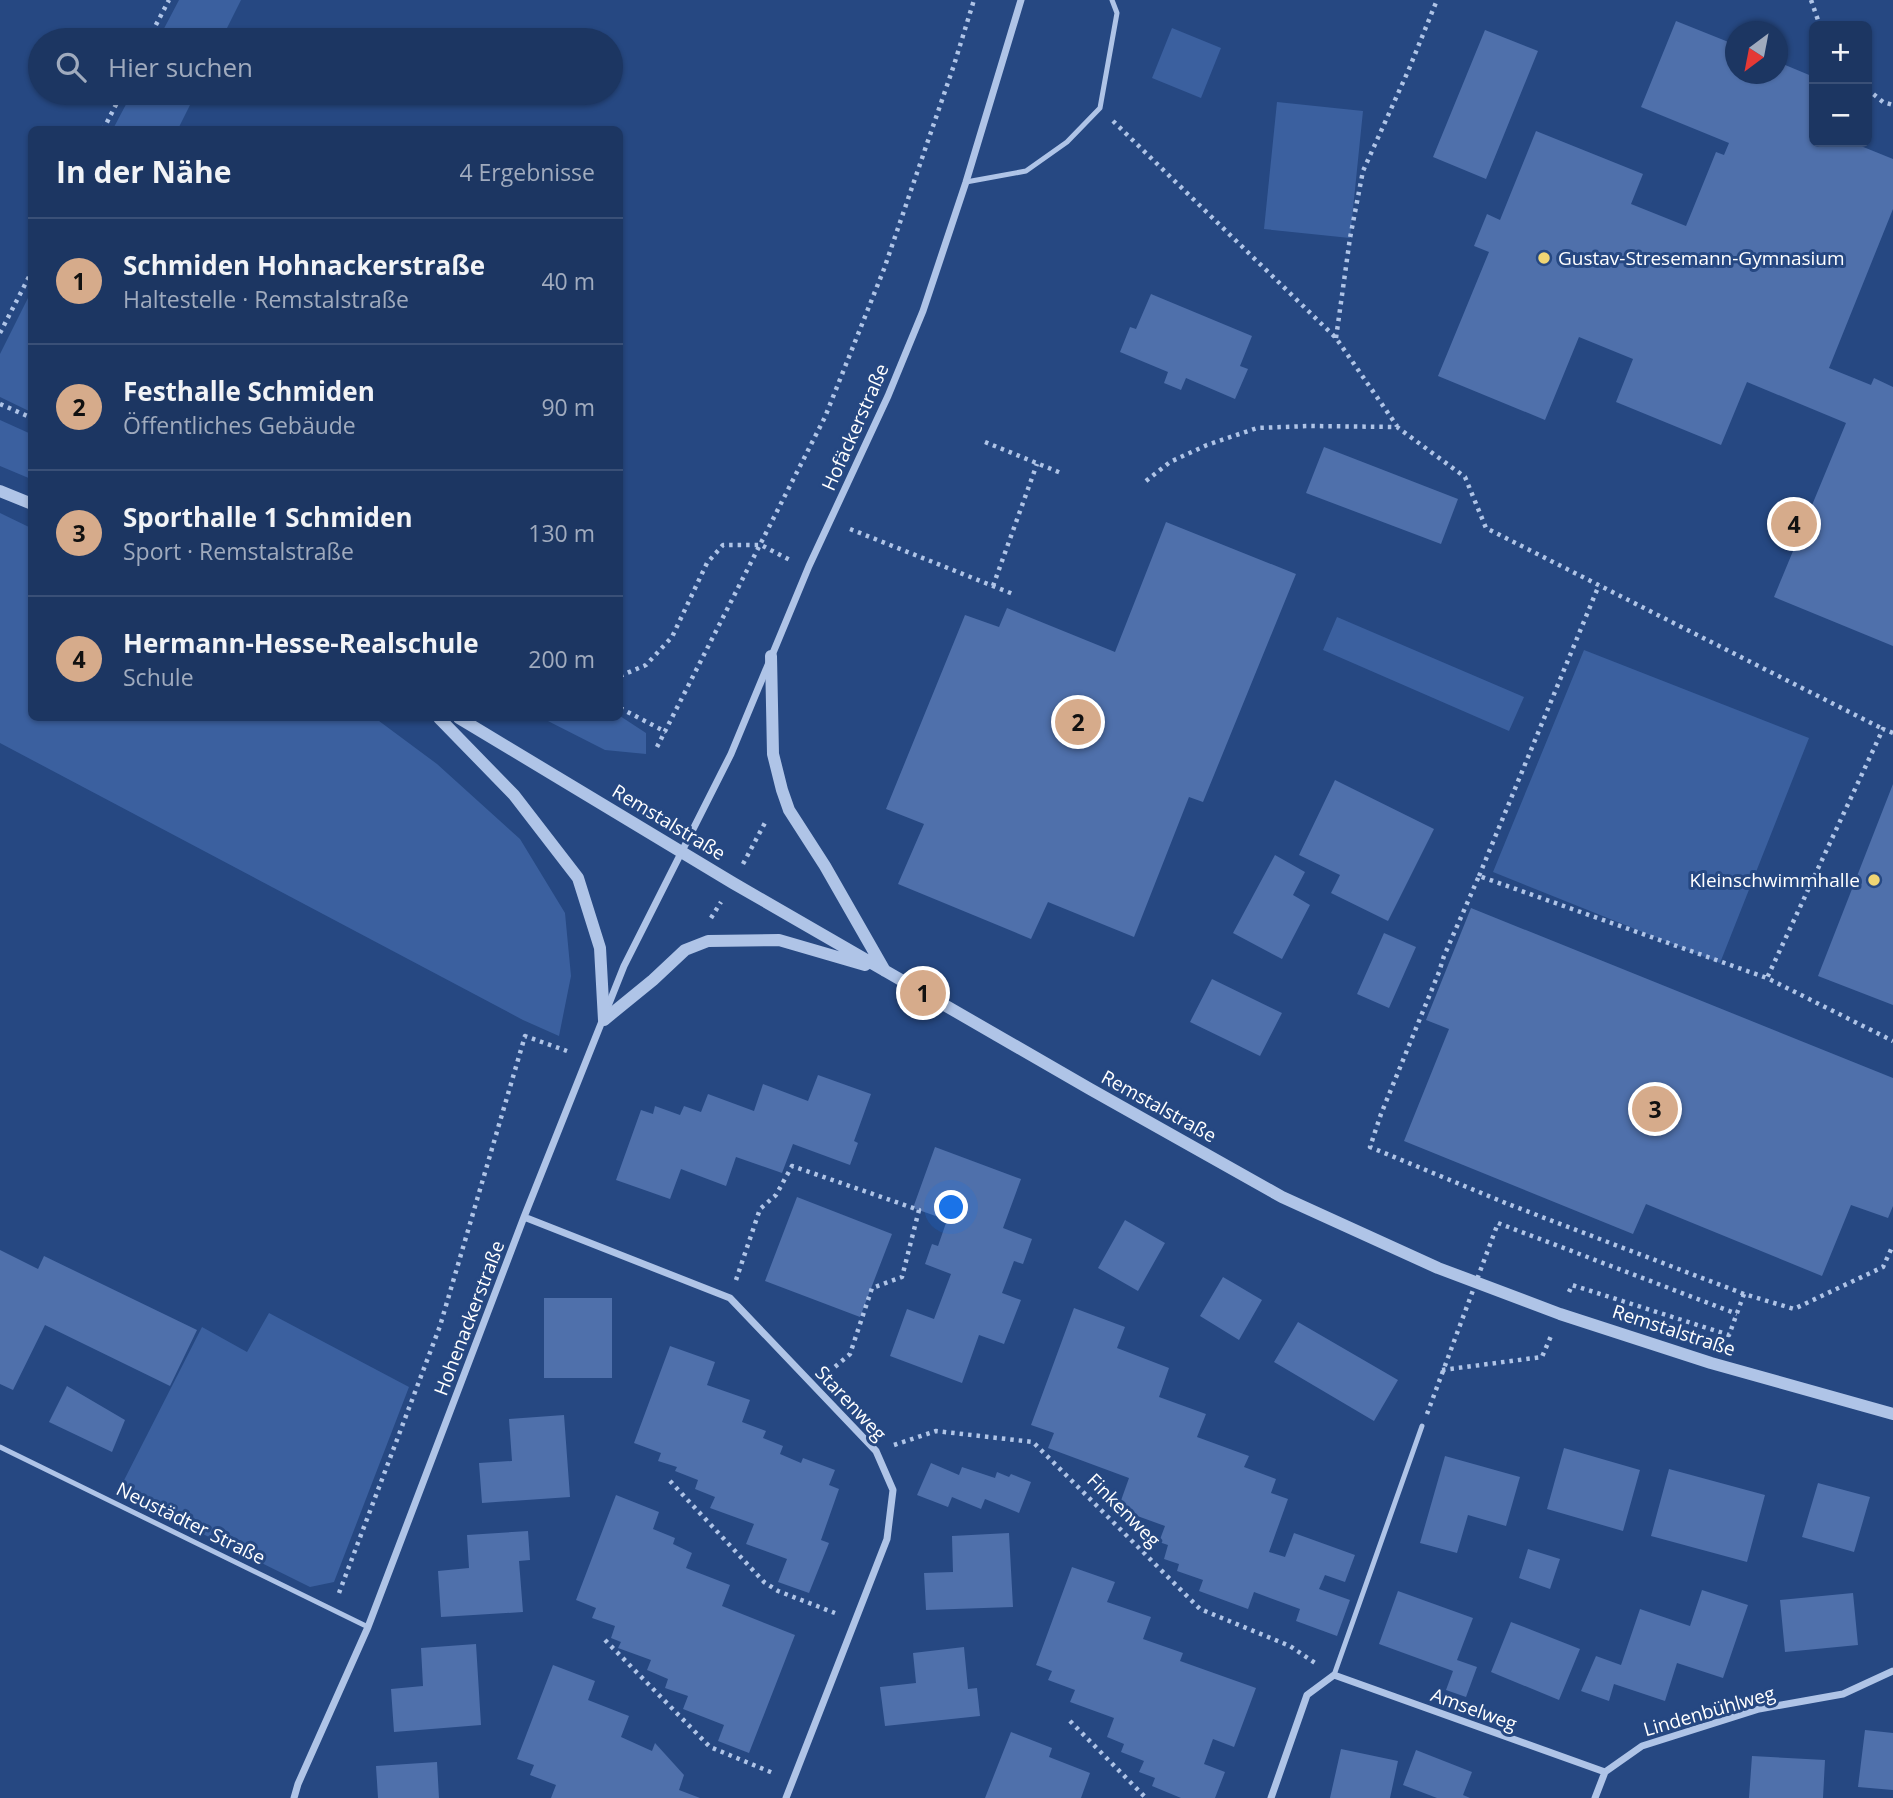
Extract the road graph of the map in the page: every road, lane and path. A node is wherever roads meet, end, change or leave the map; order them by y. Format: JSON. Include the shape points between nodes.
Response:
{"nodes":[{"id":1,"x":169,"y":0,"type":"edge"},
{"id":2,"x":974,"y":0,"type":"edge"},
{"id":3,"x":1021,"y":0,"type":"edge"},
{"id":4,"x":1112,"y":0,"type":"edge"},
{"id":5,"x":1437,"y":0,"type":"edge"},
{"id":6,"x":1811,"y":0,"type":"edge"},
{"id":7,"x":1818,"y":21,"type":"edge"},
{"id":8,"x":154,"y":28,"type":"edge"},
{"id":9,"x":1872,"y":93,"type":"edge"},
{"id":10,"x":116,"y":105,"type":"edge"},
{"id":11,"x":1893,"y":106,"type":"edge"},
{"id":12,"x":1100,"y":108,"type":"junction"},
{"id":13,"x":105,"y":126,"type":"edge"},
{"id":14,"x":966,"y":182,"type":"junction"},
{"id":15,"x":28,"y":279,"type":"edge"},
{"id":16,"x":0,"y":333,"type":"edge"},
{"id":17,"x":1336,"y":338,"type":"junction"},
{"id":18,"x":0,"y":404,"type":"edge"},
{"id":19,"x":28,"y":416,"type":"edge"},
{"id":20,"x":1397,"y":427,"type":"junction"},
{"id":21,"x":985,"y":442,"type":"dead end"},
{"id":22,"x":1037,"y":464,"type":"junction"},
{"id":23,"x":1061,"y":473,"type":"dead end"},
{"id":24,"x":1146,"y":481,"type":"dead end"},
{"id":25,"x":0,"y":491,"type":"edge"},
{"id":26,"x":28,"y":502,"type":"edge"},
{"id":27,"x":830,"y":521,"type":"junction"},
{"id":28,"x":761,"y":545,"type":"junction"},
{"id":29,"x":809,"y":566,"type":"junction"},
{"id":30,"x":1599,"y":585,"type":"junction"},
{"id":31,"x":993,"y":586,"type":"junction"},
{"id":32,"x":1013,"y":594,"type":"dead end"},
{"id":33,"x":771,"y":656,"type":"junction"},
{"id":34,"x":623,"y":675,"type":"edge"},
{"id":35,"x":623,"y":710,"type":"edge"},
{"id":36,"x":442,"y":721,"type":"edge"},
{"id":37,"x":463,"y":721,"type":"edge"},
{"id":38,"x":1883,"y":729,"type":"junction"},
{"id":39,"x":666,"y":732,"type":"junction"},
{"id":40,"x":1893,"y":733,"type":"edge"},
{"id":41,"x":657,"y":747,"type":"dead end"},
{"id":42,"x":682,"y":853,"type":"junction"},
{"id":43,"x":1479,"y":876,"type":"junction"},
{"id":44,"x":886,"y":971,"type":"junction"},
{"id":45,"x":1768,"y":978,"type":"junction"},
{"id":46,"x":604,"y":1020,"type":"junction"},
{"id":47,"x":1893,"y":1041,"type":"edge"},
{"id":48,"x":588,"y":1059,"type":"junction"},
{"id":49,"x":524,"y":1217,"type":"junction"},
{"id":50,"x":1893,"y":1245,"type":"edge"},
{"id":51,"x":1744,"y":1294,"type":"junction"},
{"id":52,"x":730,"y":1298,"type":"junction"},
{"id":53,"x":1737,"y":1314,"type":"junction"},
{"id":54,"x":1729,"y":1335,"type":"dead end"},
{"id":55,"x":1542,"y":1357,"type":"dead end"},
{"id":56,"x":1442,"y":1370,"type":"junction"},
{"id":57,"x":814,"y":1385,"type":"junction"},
{"id":58,"x":1427,"y":1414,"type":"dead end"},
{"id":59,"x":1893,"y":1414,"type":"edge"},
{"id":60,"x":1422,"y":1426,"type":"dead end"},
{"id":61,"x":0,"y":1447,"type":"edge"},
{"id":62,"x":876,"y":1451,"type":"junction"},
{"id":63,"x":670,"y":1481,"type":"dead end"},
{"id":64,"x":332,"y":1610,"type":"junction"},
{"id":65,"x":855,"y":1621,"type":"junction"},
{"id":66,"x":368,"y":1627,"type":"junction"},
{"id":67,"x":605,"y":1640,"type":"dead end"},
{"id":68,"x":1893,"y":1671,"type":"edge"},
{"id":69,"x":1334,"y":1675,"type":"junction"},
{"id":70,"x":1070,"y":1721,"type":"dead end"},
{"id":71,"x":1605,"y":1772,"type":"junction"},
{"id":72,"x":793,"y":1781,"type":"junction"},
{"id":73,"x":295,"y":1798,"type":"edge"},
{"id":74,"x":786,"y":1798,"type":"edge"},
{"id":75,"x":1146,"y":1798,"type":"edge"},
{"id":76,"x":1271,"y":1798,"type":"edge"},
{"id":77,"x":1595,"y":1798,"type":"edge"}],
"edges":[{"from":1,"to":8,"type":"path"},
{"from":2,"to":28,"type":"path","via":[[884,269],[825,417]]},
{"from":3,"to":14,"type":"street","name":"Hofäckerstraße"},
{"from":4,"to":12,"type":"lane","via":[[1117,13]]},
{"from":5,"to":17,"type":"path","via":[[1363,171]]},
{"from":6,"to":7,"type":"path"},
{"from":9,"to":11,"type":"path"},
{"from":10,"to":13,"type":"path"},
{"from":12,"to":14,"type":"lane","via":[[1067,142],[1026,171]]},
{"from":12,"to":17,"type":"path"},
{"from":14,"to":27,"type":"street","name":"Hofäckerstraße","via":[[913,335]]},
{"from":15,"to":16,"type":"path"},
{"from":17,"to":20,"type":"path"},
{"from":18,"to":19,"type":"path"},
{"from":20,"to":24,"type":"path","via":[[1257,428],[1170,462]]},
{"from":20,"to":30,"type":"path","via":[[1465,477],[1486,528]]},
{"from":21,"to":22,"type":"path"},
{"from":22,"to":23,"type":"path"},
{"from":22,"to":31,"type":"path"},
{"from":25,"to":26,"type":"street"},
{"from":27,"to":29,"type":"street","name":"Hofäckerstraße"},
{"from":27,"to":31,"type":"path"},
{"from":28,"to":29,"type":"path"},
{"from":28,"to":34,"type":"path","via":[[723,545],[707,563],[672,637],[646,666]]},
{"from":28,"to":39,"type":"path"},
{"from":29,"to":33,"type":"street","name":"Hofäckerstraße"},
{"from":30,"to":38,"type":"path"},
{"from":30,"to":43,"type":"path"},
{"from":31,"to":32,"type":"path"},
{"from":33,"to":42,"type":"street","name":"Hofäckerstraße","via":[[731,754]]},
{"from":33,"to":44,"type":"street","via":[[773,754],[789,810]]},
{"from":35,"to":39,"type":"path"},
{"from":36,"to":46,"type":"street","via":[[514,795],[578,878],[600,948]]},
{"from":37,"to":42,"type":"street","name":"Remstalstraße"},
{"from":38,"to":40,"type":"path"},
{"from":38,"to":45,"type":"path"},
{"from":39,"to":41,"type":"path"},
{"from":42,"to":44,"type":"street","name":"Remstalstraße"},
{"from":42,"to":46,"type":"street","name":"Hohenackerstraße","via":[[624,966]]},
{"from":43,"to":45,"type":"path"},
{"from":43,"to":51,"type":"path","via":[[1370,1147]]},
{"from":44,"to":46,"type":"street","via":[[779,940],[708,941],[685,950]]},
{"from":44,"to":59,"type":"street","name":"Remstalstraße","via":[[1282,1197],[1438,1268],[1560,1314]]},
{"from":45,"to":47,"type":"path"},
{"from":46,"to":48,"type":"street","name":"Hohenackerstraße"},
{"from":48,"to":49,"type":"street","name":"Hohenackerstraße"},
{"from":48,"to":64,"type":"path","via":[[525,1036],[440,1326]]},
{"from":49,"to":52,"type":"street","name":"Starenweg"},
{"from":49,"to":66,"type":"street","name":"Hohenackerstraße"},
{"from":50,"to":51,"type":"path","via":[[1883,1267],[1794,1309]]},
{"from":51,"to":53,"type":"path"},
{"from":52,"to":57,"type":"street","name":"Starenweg"},
{"from":52,"to":57,"type":"path","via":[[760,1209],[776,1195],[792,1166],[919,1210],[902,1278],[872,1289],[850,1354]]},
{"from":53,"to":54,"type":"path"},
{"from":53,"to":56,"type":"path","bridge":true,"via":[[1498,1223]]},
{"from":55,"to":56,"type":"path"},
{"from":56,"to":58,"type":"path","bridge":true},
{"from":57,"to":62,"type":"street","name":"Starenweg"},
{"from":60,"to":69,"type":"lane"},
{"from":61,"to":64,"type":"lane","name":"Neustädter Straße"},
{"from":62,"to":65,"type":"street","name":"Starenweg","via":[[893,1490],[887,1539]]},
{"from":62,"to":69,"type":"path","name":"Finkenweg","via":[[936,1431],[1033,1442],[1200,1609],[1290,1646]]},
{"from":63,"to":65,"type":"path","via":[[764,1581],[778,1591]]},
{"from":64,"to":66,"type":"lane","name":"Neustädter Straße"},
{"from":65,"to":72,"type":"street","name":"Starenweg"},
{"from":66,"to":73,"type":"street","name":"Hohenackerstraße"},
{"from":67,"to":72,"type":"path","via":[[710,1747]]},
{"from":68,"to":71,"type":"street","name":"Lindenbühlweg","via":[[1843,1694],[1759,1709],[1642,1746]]},
{"from":69,"to":71,"type":"street","name":"Amselweg"},
{"from":69,"to":76,"type":"street","via":[[1307,1695]]},
{"from":70,"to":75,"type":"path"},
{"from":71,"to":77,"type":"street"},
{"from":72,"to":74,"type":"street","name":"Starenweg"}]}
